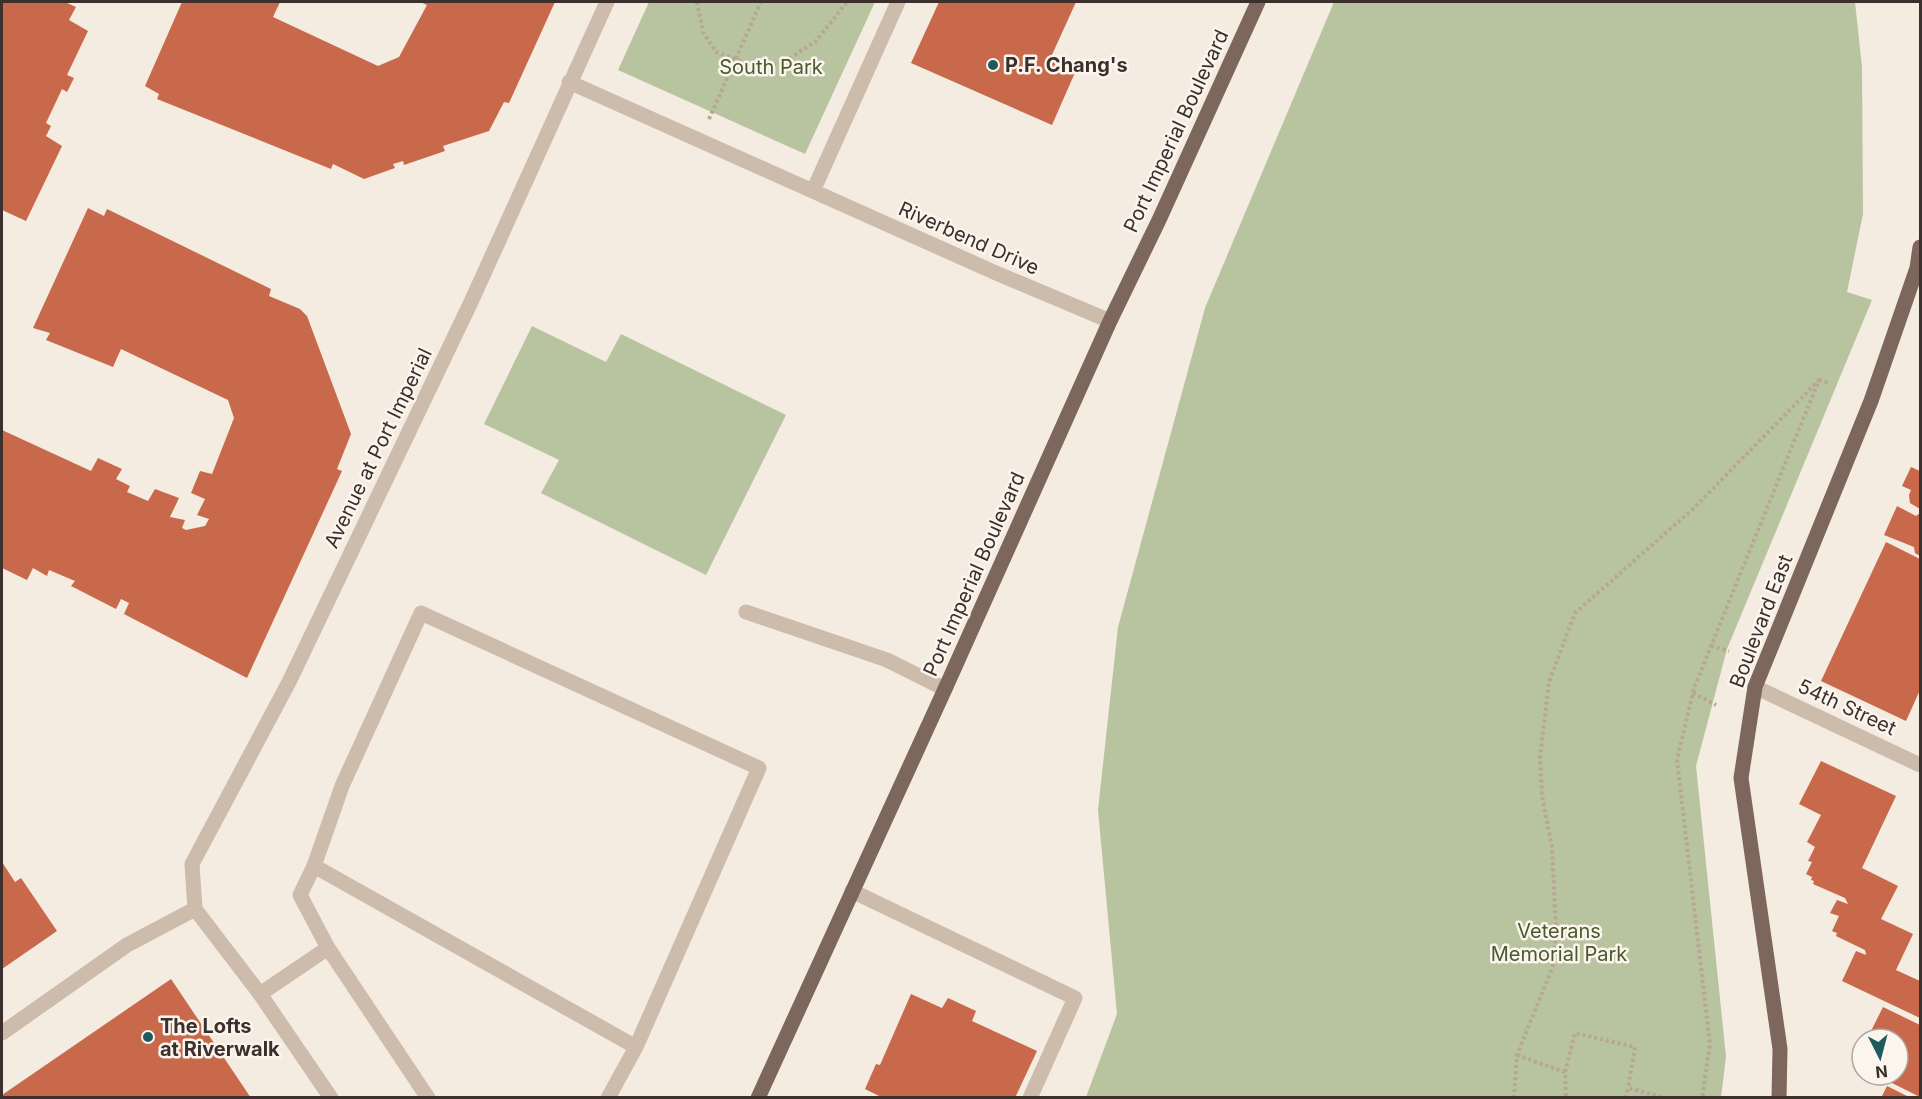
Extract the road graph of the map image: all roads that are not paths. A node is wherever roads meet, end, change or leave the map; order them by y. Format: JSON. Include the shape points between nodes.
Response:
{"nodes":[{"id":1,"x":607,"y":2,"type":"edge"},
{"id":2,"x":898,"y":2,"type":"edge"},
{"id":3,"x":1258,"y":2,"type":"edge"},
{"id":4,"x":569,"y":82,"type":"junction"},
{"id":5,"x":813,"y":191,"type":"junction"},
{"id":6,"x":1920,"y":247,"type":"edge"},
{"id":7,"x":1110,"y":321,"type":"junction"},
{"id":8,"x":747,"y":612,"type":"dead end"},
{"id":9,"x":1755,"y":687,"type":"junction"},
{"id":10,"x":945,"y":689,"type":"junction"},
{"id":11,"x":1920,"y":765,"type":"edge"},
{"id":12,"x":314,"y":866,"type":"junction"},
{"id":13,"x":852,"y":891,"type":"junction"},
{"id":14,"x":195,"y":909,"type":"junction"},
{"id":15,"x":328,"y":948,"type":"junction"},
{"id":16,"x":261,"y":994,"type":"junction"},
{"id":17,"x":2,"y":1033,"type":"edge"},
{"id":18,"x":636,"y":1047,"type":"junction"},
{"id":19,"x":331,"y":1098,"type":"edge"},
{"id":20,"x":428,"y":1098,"type":"edge"},
{"id":21,"x":608,"y":1098,"type":"edge"},
{"id":22,"x":758,"y":1098,"type":"edge"},
{"id":23,"x":1030,"y":1098,"type":"edge"},
{"id":24,"x":1779,"y":1098,"type":"edge"}],
"edges":[{"from":1,"to":4,"type":"street","name":"Avenue at Port Imperial"},
{"from":2,"to":5,"type":"street"},
{"from":3,"to":7,"type":"main road","name":"Port Imperial Boulevard"},
{"from":4,"to":5,"type":"street","name":"Riverbend Drive"},
{"from":4,"to":14,"type":"street","name":"Avenue at Port Imperial","via":[[471,302],[309,640],[192,864]]},
{"from":5,"to":7,"type":"street","name":"Riverbend Drive"},
{"from":6,"to":9,"type":"main road","name":"Boulevard East","via":[[1917,268],[1871,401]]},
{"from":7,"to":10,"type":"main road","name":"Port Imperial Boulevard"},
{"from":8,"to":10,"type":"street","via":[[887,660]]},
{"from":9,"to":11,"type":"street","name":"54th Street"},
{"from":9,"to":24,"type":"main road","name":"Boulevard East","via":[[1742,778],[1780,1049]]},
{"from":10,"to":13,"type":"main road","name":"Port Imperial Boulevard"},
{"from":12,"to":15,"type":"street","via":[[300,895]]},
{"from":12,"to":18,"type":"street"},
{"from":12,"to":18,"type":"street","via":[[342,786],[421,614],[759,768]]},
{"from":13,"to":22,"type":"main road","name":"Port Imperial Boulevard"},
{"from":13,"to":23,"type":"street","via":[[1075,998]]},
{"from":14,"to":16,"type":"street"},
{"from":14,"to":17,"type":"street","via":[[127,945]]},
{"from":15,"to":16,"type":"street"},
{"from":15,"to":20,"type":"street"},
{"from":16,"to":19,"type":"street"},
{"from":18,"to":21,"type":"street"}]}
